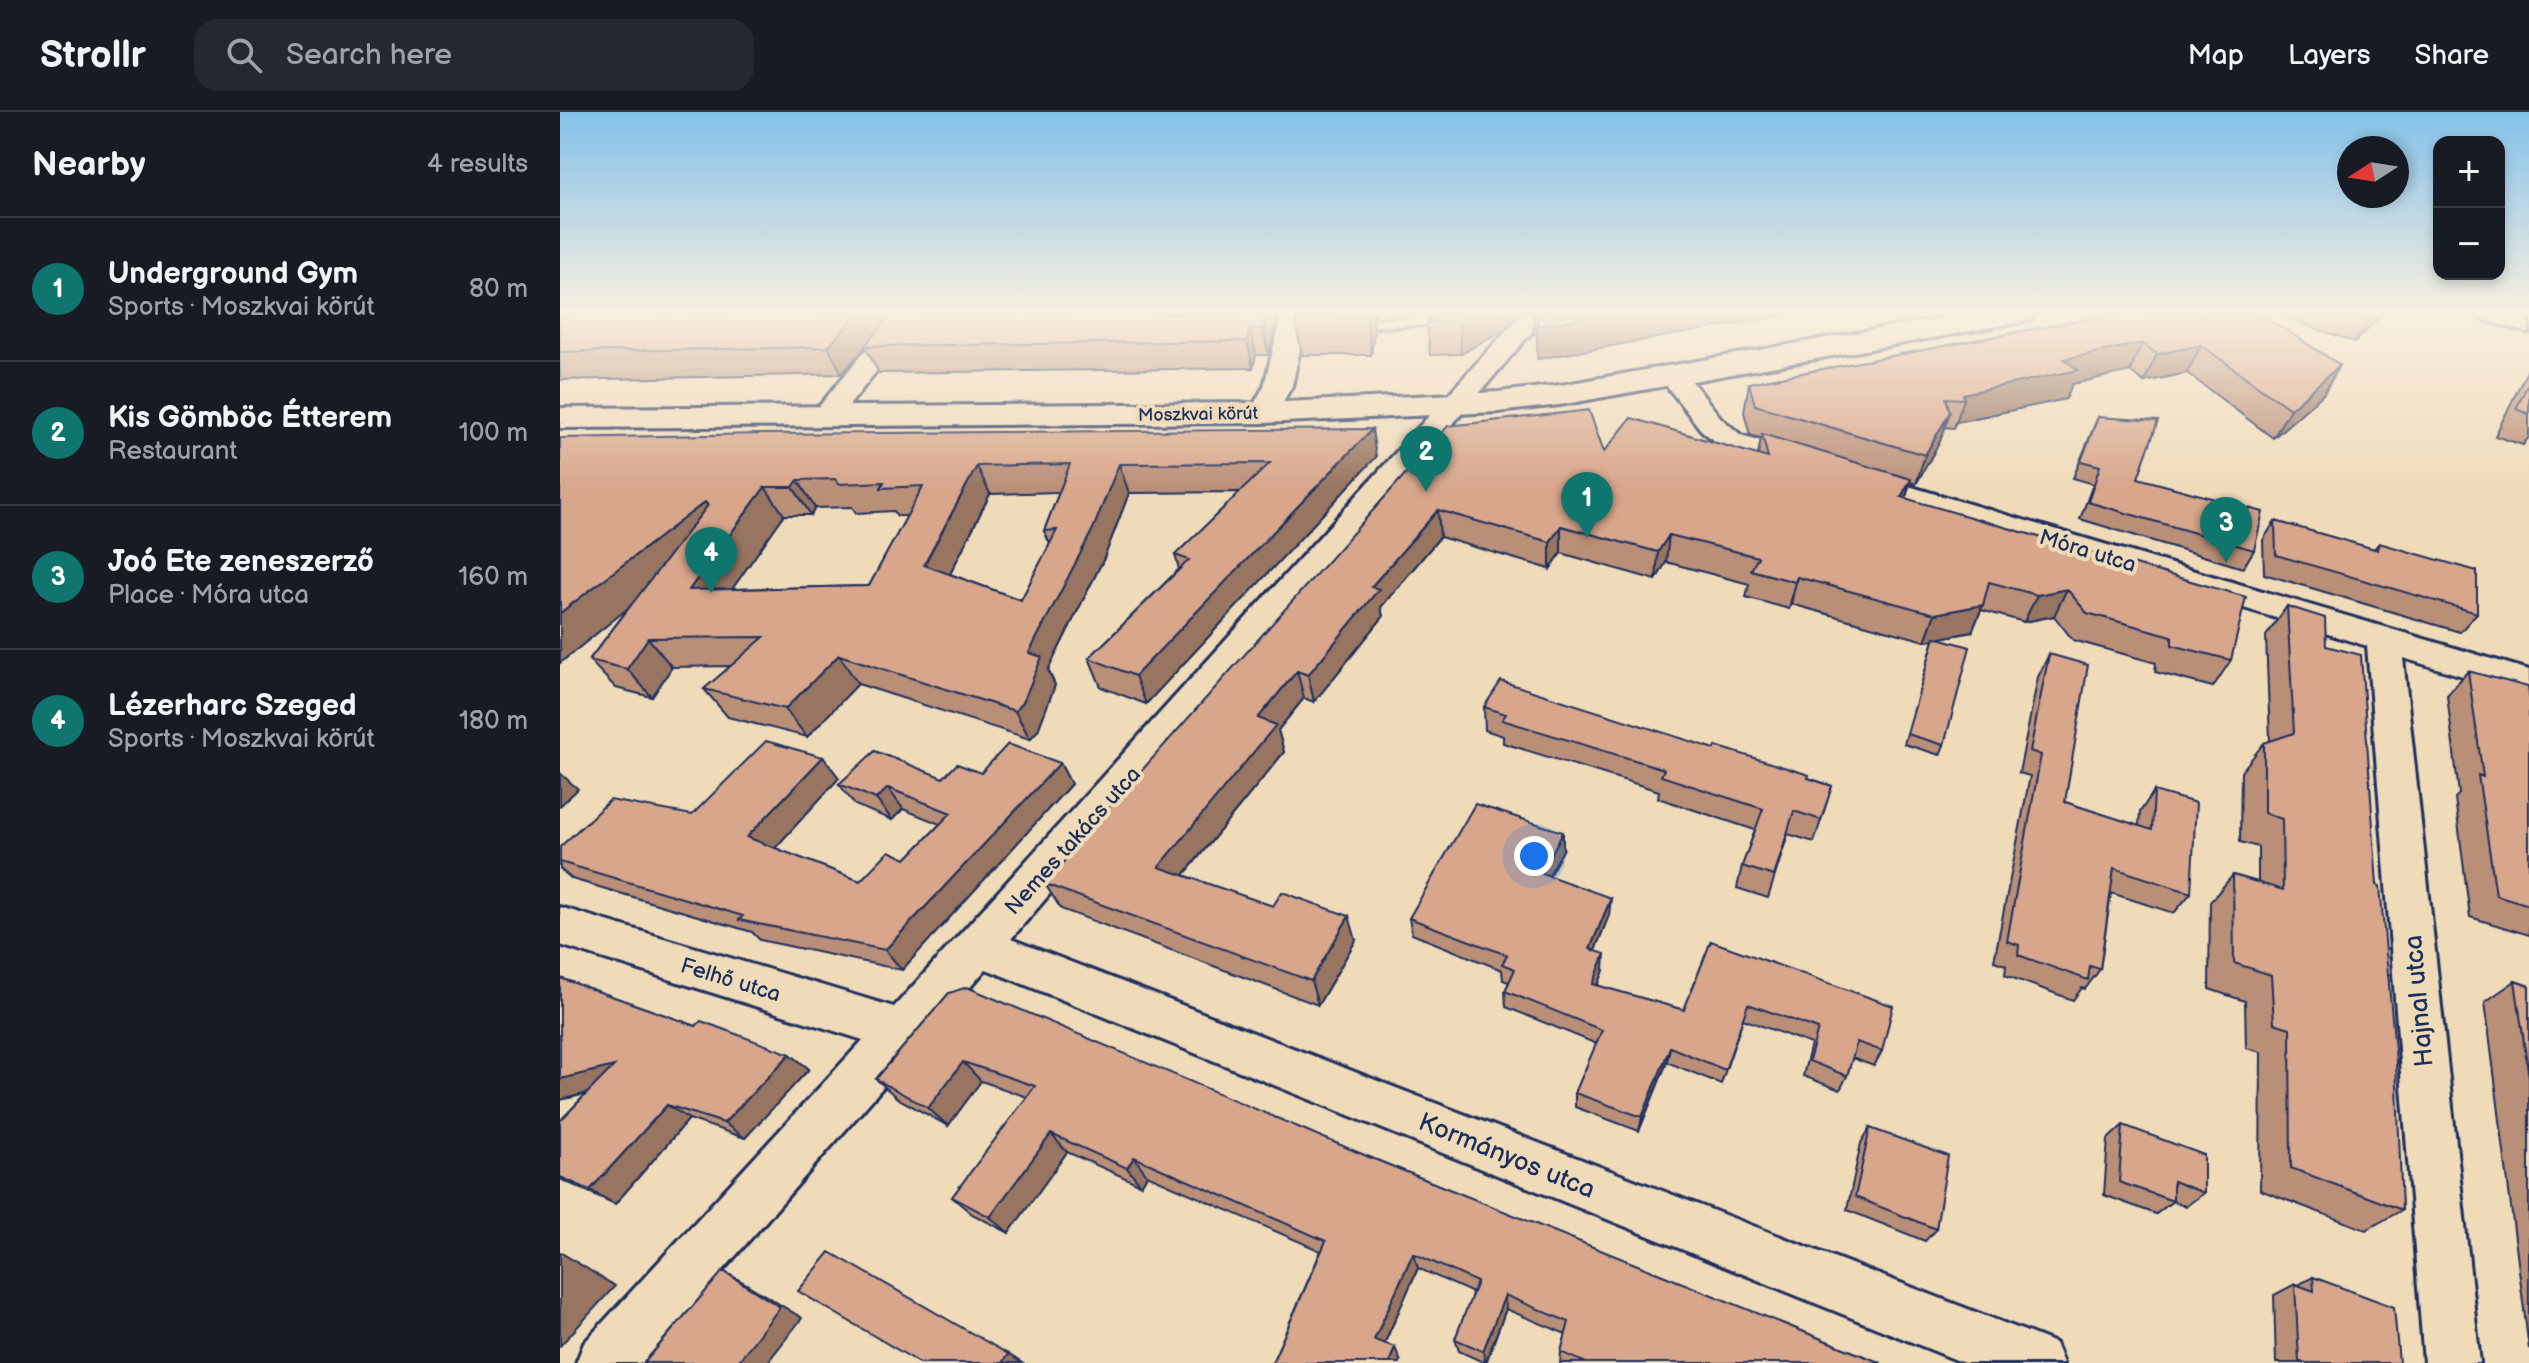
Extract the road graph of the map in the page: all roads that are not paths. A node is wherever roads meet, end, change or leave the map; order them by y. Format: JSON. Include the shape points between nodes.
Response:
{"nodes":[{"id":1,"x":862,"y":371,"type":"edge"},
{"id":2,"x":1283,"y":371,"type":"edge"},
{"id":3,"x":1484,"y":371,"type":"edge"},
{"id":4,"x":1699,"y":371,"type":"edge"},
{"id":5,"x":1673,"y":376,"type":"junction"},
{"id":6,"x":1455,"y":404,"type":"junction"},
{"id":7,"x":1263,"y":413,"type":"junction"},
{"id":8,"x":827,"y":415,"type":"junction"},
{"id":9,"x":560,"y":418,"type":"edge"},
{"id":10,"x":2384,"y":640,"type":"junction"},
{"id":11,"x":2529,"y":683,"type":"edge"},
{"id":12,"x":560,"y":926,"type":"edge"},
{"id":13,"x":978,"y":946,"type":"junction"},
{"id":14,"x":902,"y":1031,"type":"junction"},
{"id":15,"x":604,"y":1363,"type":"edge"},
{"id":16,"x":2035,"y":1363,"type":"edge"},
{"id":17,"x":2452,"y":1363,"type":"edge"}],
"edges":[{"from":1,"to":8,"type":"street"},
{"from":2,"to":7,"type":"street"},
{"from":3,"to":6,"type":"street","name":"Nemes takács utca"},
{"from":4,"to":5,"type":"main road","name":"Moszkvai körút"},
{"from":5,"to":6,"type":"main road","name":"Moszkvai körút","via":[[1560,395]]},
{"from":5,"to":10,"type":"street","name":"Móra utca","via":[[1731,441]]},
{"from":6,"to":7,"type":"main road","name":"Moszkvai körút"},
{"from":6,"to":13,"type":"street","name":"Nemes takács utca"},
{"from":7,"to":8,"type":"main road","name":"Moszkvai körút"},
{"from":8,"to":9,"type":"main road","name":"Moszkvai körút"},
{"from":10,"to":11,"type":"street","name":"Móra utca"},
{"from":10,"to":17,"type":"street","name":"Hajnal utca"},
{"from":12,"to":14,"type":"street","name":"Felhő utca"},
{"from":13,"to":14,"type":"street","name":"Nemes takács utca"},
{"from":13,"to":16,"type":"street","name":"Kormányos utca"},
{"from":14,"to":15,"type":"street","name":"Nemes takács utca"}]}
